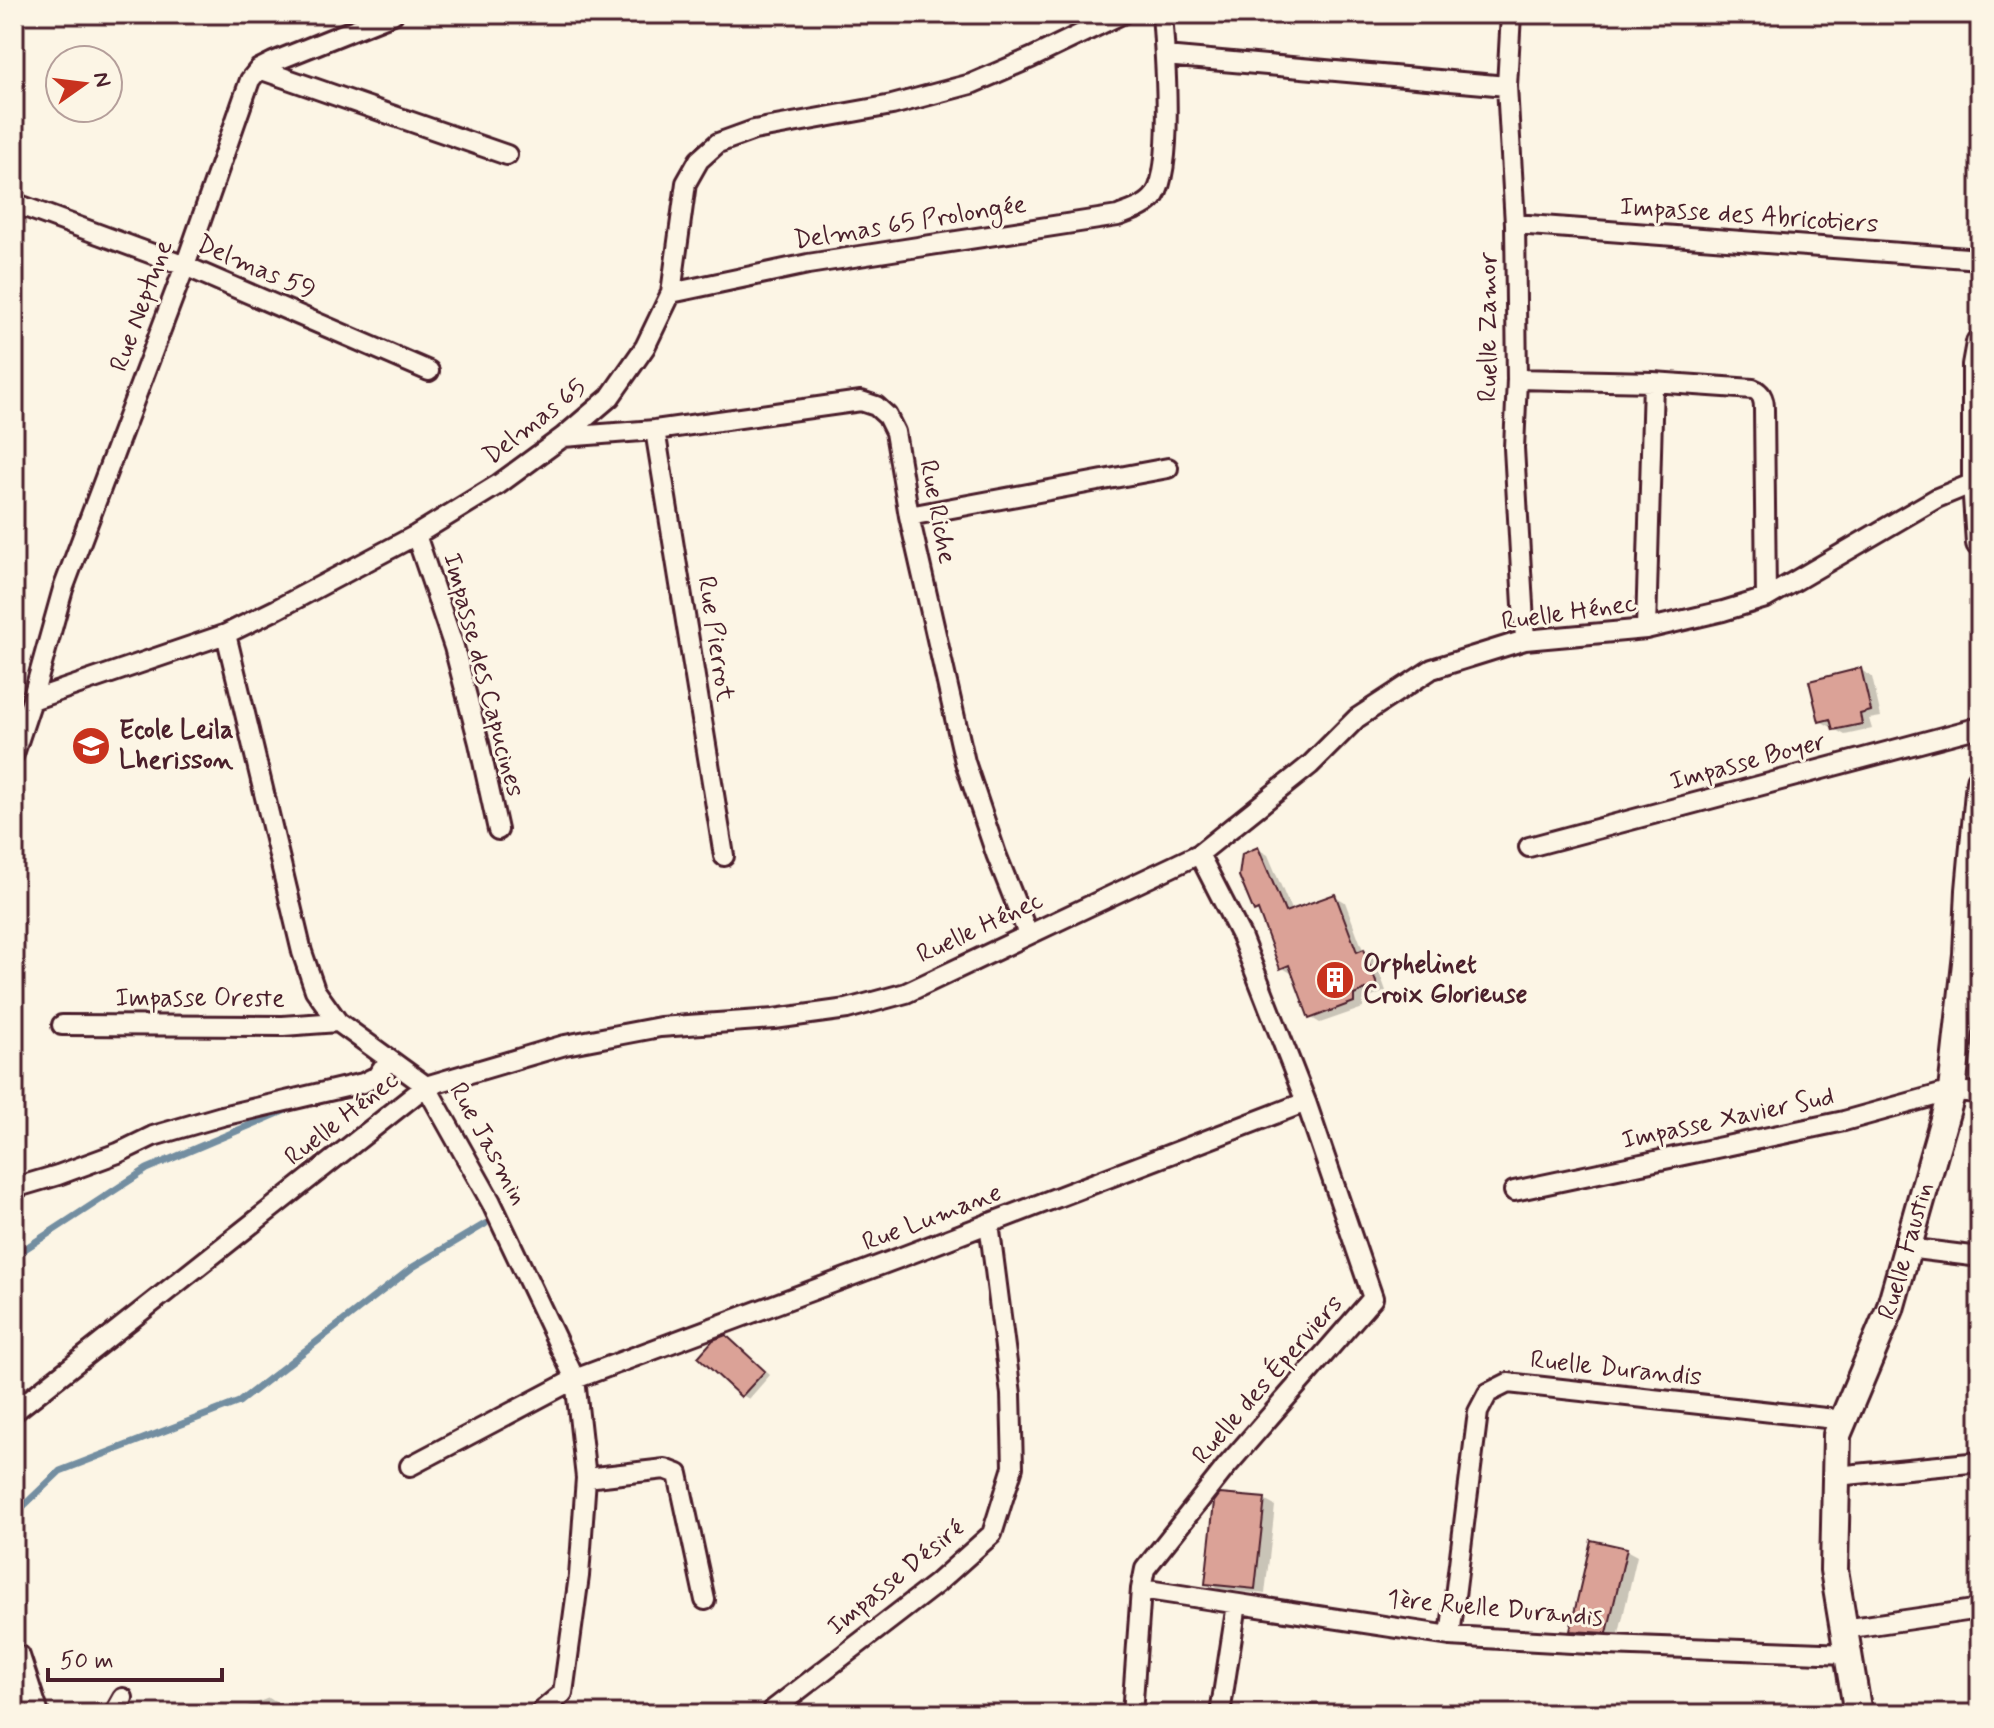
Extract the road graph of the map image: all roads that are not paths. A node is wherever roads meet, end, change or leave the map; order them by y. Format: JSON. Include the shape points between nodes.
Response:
{"nodes":[{"id":1,"x":393,"y":14,"type":"edge"},
{"id":2,"x":1122,"y":14,"type":"edge"},
{"id":3,"x":1162,"y":14,"type":"edge"},
{"id":4,"x":1511,"y":14,"type":"edge"},
{"id":5,"x":1165,"y":56,"type":"junction"},
{"id":6,"x":259,"y":69,"type":"junction"},
{"id":7,"x":1507,"y":86,"type":"junction"},
{"id":8,"x":507,"y":155,"type":"dead end"},
{"id":9,"x":14,"y":203,"type":"edge"},
{"id":10,"x":1515,"y":224,"type":"junction"},
{"id":11,"x":1980,"y":259,"type":"edge"},
{"id":12,"x":185,"y":266,"type":"junction"},
{"id":13,"x":671,"y":293,"type":"junction"},
{"id":14,"x":1979,"y":358,"type":"edge"},
{"id":15,"x":429,"y":371,"type":"dead end"},
{"id":16,"x":1517,"y":379,"type":"junction"},
{"id":17,"x":1653,"y":382,"type":"junction"},
{"id":18,"x":655,"y":430,"type":"junction"},
{"id":19,"x":563,"y":437,"type":"junction"},
{"id":20,"x":1168,"y":468,"type":"dead end"},
{"id":21,"x":1976,"y":482,"type":"junction"},
{"id":22,"x":909,"y":516,"type":"junction"},
{"id":23,"x":416,"y":535,"type":"junction"},
{"id":24,"x":1980,"y":543,"type":"edge"},
{"id":25,"x":1766,"y":598,"type":"junction"},
{"id":26,"x":1646,"y":629,"type":"junction"},
{"id":27,"x":226,"y":634,"type":"junction"},
{"id":28,"x":1525,"y":640,"type":"junction"},
{"id":29,"x":32,"y":700,"type":"junction"},
{"id":30,"x":1980,"y":727,"type":"edge"},
{"id":31,"x":14,"y":754,"type":"edge"},
{"id":32,"x":1980,"y":781,"type":"edge"},
{"id":33,"x":498,"y":830,"type":"dead end"},
{"id":34,"x":1977,"y":838,"type":"edge"},
{"id":35,"x":1529,"y":847,"type":"dead end"},
{"id":36,"x":1199,"y":854,"type":"junction"},
{"id":37,"x":724,"y":856,"type":"dead end"},
{"id":38,"x":1028,"y":934,"type":"junction"},
{"id":39,"x":338,"y":1022,"type":"junction"},
{"id":40,"x":62,"y":1025,"type":"dead end"},
{"id":41,"x":389,"y":1059,"type":"junction"},
{"id":42,"x":426,"y":1086,"type":"junction"},
{"id":43,"x":1952,"y":1091,"type":"junction"},
{"id":44,"x":1980,"y":1093,"type":"edge"},
{"id":45,"x":1306,"y":1102,"type":"junction"},
{"id":46,"x":14,"y":1188,"type":"edge"},
{"id":47,"x":1514,"y":1191,"type":"dead end"},
{"id":48,"x":989,"y":1223,"type":"junction"},
{"id":49,"x":1907,"y":1248,"type":"junction"},
{"id":50,"x":1980,"y":1257,"type":"edge"},
{"id":51,"x":575,"y":1379,"type":"junction"},
{"id":52,"x":14,"y":1412,"type":"edge"},
{"id":53,"x":1844,"y":1420,"type":"junction"},
{"id":54,"x":1980,"y":1462,"type":"edge"},
{"id":55,"x":410,"y":1466,"type":"dead end"},
{"id":56,"x":1836,"y":1476,"type":"junction"},
{"id":57,"x":586,"y":1478,"type":"junction"},
{"id":58,"x":1141,"y":1589,"type":"junction"},
{"id":59,"x":705,"y":1600,"type":"dead end"},
{"id":60,"x":1237,"y":1604,"type":"junction"},
{"id":61,"x":1980,"y":1609,"type":"edge"},
{"id":62,"x":1450,"y":1636,"type":"junction"},
{"id":63,"x":1846,"y":1642,"type":"junction"},
{"id":64,"x":20,"y":1656,"type":"dead end"},
{"id":65,"x":774,"y":1709,"type":"dead end"},
{"id":66,"x":39,"y":1714,"type":"edge"},
{"id":67,"x":538,"y":1714,"type":"edge"},
{"id":68,"x":1132,"y":1714,"type":"edge"},
{"id":69,"x":1220,"y":1714,"type":"edge"},
{"id":70,"x":1858,"y":1714,"type":"edge"}],
"edges":[{"from":1,"to":6,"type":"street"},
{"from":2,"to":13,"type":"street","name":"Delmas 65","via":[[971,84],[892,105],[754,130],[718,143],[699,160],[686,183]]},
{"from":3,"to":5,"type":"street"},
{"from":4,"to":7,"type":"street","name":"Ruelle Zamor"},
{"from":5,"to":7,"type":"street"},
{"from":5,"to":13,"type":"street","name":"Delmas 65 Prolongée","via":[[1166,161],[1154,197],[1140,207],[1118,216],[808,264]]},
{"from":6,"to":8,"type":"street"},
{"from":6,"to":12,"type":"street","name":"Rue Neptune","via":[[250,80]]},
{"from":7,"to":10,"type":"street","name":"Ruelle Zamor"},
{"from":9,"to":12,"type":"street","name":"Delmas 59"},
{"from":10,"to":11,"type":"street","name":"Impasse des Abricotiers"},
{"from":10,"to":16,"type":"street","name":"Ruelle Zamor"},
{"from":12,"to":15,"type":"street","name":"Delmas 59"},
{"from":12,"to":29,"type":"street","name":"Rue Neptune","via":[[63,589]]},
{"from":13,"to":19,"type":"street","name":"Delmas 65","via":[[645,347],[610,397]]},
{"from":14,"to":21,"type":"street"},
{"from":16,"to":17,"type":"street"},
{"from":16,"to":28,"type":"street","name":"Ruelle Zamor","via":[[1514,448]]},
{"from":17,"to":25,"type":"street","via":[[1753,389],[1764,400]]},
{"from":17,"to":26,"type":"street"},
{"from":18,"to":19,"type":"street","name":"Rue Riche"},
{"from":18,"to":22,"type":"street","name":"Rue Riche","via":[[861,401],[876,406],[895,432]]},
{"from":18,"to":37,"type":"street","name":"Rue Pierrot"},
{"from":19,"to":23,"type":"street","name":"Delmas 65"},
{"from":20,"to":22,"type":"street"},
{"from":21,"to":24,"type":"street"},
{"from":21,"to":25,"type":"street","name":"Ruelle Hénec","via":[[1937,498]]},
{"from":22,"to":38,"type":"street","name":"Rue Riche","via":[[965,762]]},
{"from":23,"to":27,"type":"street","name":"Delmas 65"},
{"from":23,"to":33,"type":"street","name":"Impasse des Capucines","via":[[454,647]]},
{"from":25,"to":26,"type":"street","name":"Ruelle Hénec"},
{"from":26,"to":28,"type":"street","name":"Ruelle Hénec"},
{"from":27,"to":29,"type":"street","name":"Delmas 65"},
{"from":27,"to":39,"type":"street","name":"Rue Jasmin","via":[[302,952],[315,990]]},
{"from":28,"to":36,"type":"street","name":"Ruelle Hénec","via":[[1432,669],[1357,718],[1310,765]]},
{"from":29,"to":31,"type":"street"},
{"from":30,"to":35,"type":"street","name":"Impasse Boyer"},
{"from":32,"to":34,"type":"street","name":"Ruelle Faustin"},
{"from":34,"to":43,"type":"street","name":"Ruelle Faustin"},
{"from":36,"to":38,"type":"street","name":"Ruelle Hénec"},
{"from":36,"to":45,"type":"street","name":"Ruelle des Éperviers","via":[[1241,936]]},
{"from":38,"to":42,"type":"street","name":"Ruelle Hénec","via":[[906,993],[847,1009],[647,1030],[565,1045]]},
{"from":39,"to":40,"type":"street","name":"Impasse Oreste"},
{"from":39,"to":41,"type":"street","name":"Rue Jasmin"},
{"from":41,"to":42,"type":"street","name":"Rue Jasmin"},
{"from":41,"to":46,"type":"street","via":[[377,1076],[363,1083],[153,1136]]},
{"from":42,"to":51,"type":"street","name":"Rue Jasmin","via":[[491,1202]]},
{"from":42,"to":52,"type":"street","name":"Ruelle Hénec"},
{"from":43,"to":44,"type":"street","name":"Impasse Xavier Sud"},
{"from":43,"to":47,"type":"street","name":"Impasse Xavier Sud","via":[[1844,1121]]},
{"from":43,"to":49,"type":"street","name":"Ruelle Faustin"},
{"from":45,"to":48,"type":"street","name":"Rue Lumane"},
{"from":45,"to":58,"type":"street","name":"Ruelle des Éperviers","via":[[1373,1298],[1225,1468],[1145,1569]]},
{"from":48,"to":51,"type":"street","name":"Rue Lumane"},
{"from":48,"to":65,"type":"street","name":"Impasse Désiré","via":[[1011,1394],[1013,1467],[992,1534]]},
{"from":49,"to":50,"type":"street"},
{"from":49,"to":53,"type":"street","name":"Ruelle Faustin","via":[[1890,1309]]},
{"from":51,"to":55,"type":"street","name":"Rue Lumane"},
{"from":51,"to":57,"type":"street","name":"Rue Jasmin"},
{"from":53,"to":56,"type":"street","name":"Ruelle Faustin","via":[[1837,1435]]},
{"from":53,"to":62,"type":"street","name":"Ruelle Durandis","via":[[1508,1383],[1488,1393],[1478,1412]]},
{"from":54,"to":56,"type":"street"},
{"from":56,"to":63,"type":"street","name":"Ruelle Faustin","via":[[1834,1570]]},
{"from":57,"to":59,"type":"street","via":[[665,1469],[678,1474]]},
{"from":57,"to":67,"type":"street","name":"Rue Jasmin","via":[[563,1693]]},
{"from":58,"to":60,"type":"street","name":"1ère Ruelle Durandis"},
{"from":58,"to":68,"type":"street","name":"Ruelle des Éperviers"},
{"from":60,"to":62,"type":"street","name":"1ère Ruelle Durandis"},
{"from":60,"to":69,"type":"street"},
{"from":61,"to":63,"type":"street","name":"1ère Ruelle Durandis"},
{"from":62,"to":63,"type":"street","name":"1ère Ruelle Durandis","via":[[1607,1645]]},
{"from":63,"to":70,"type":"street","name":"Ruelle Faustin"},
{"from":64,"to":66,"type":"street"}]}
